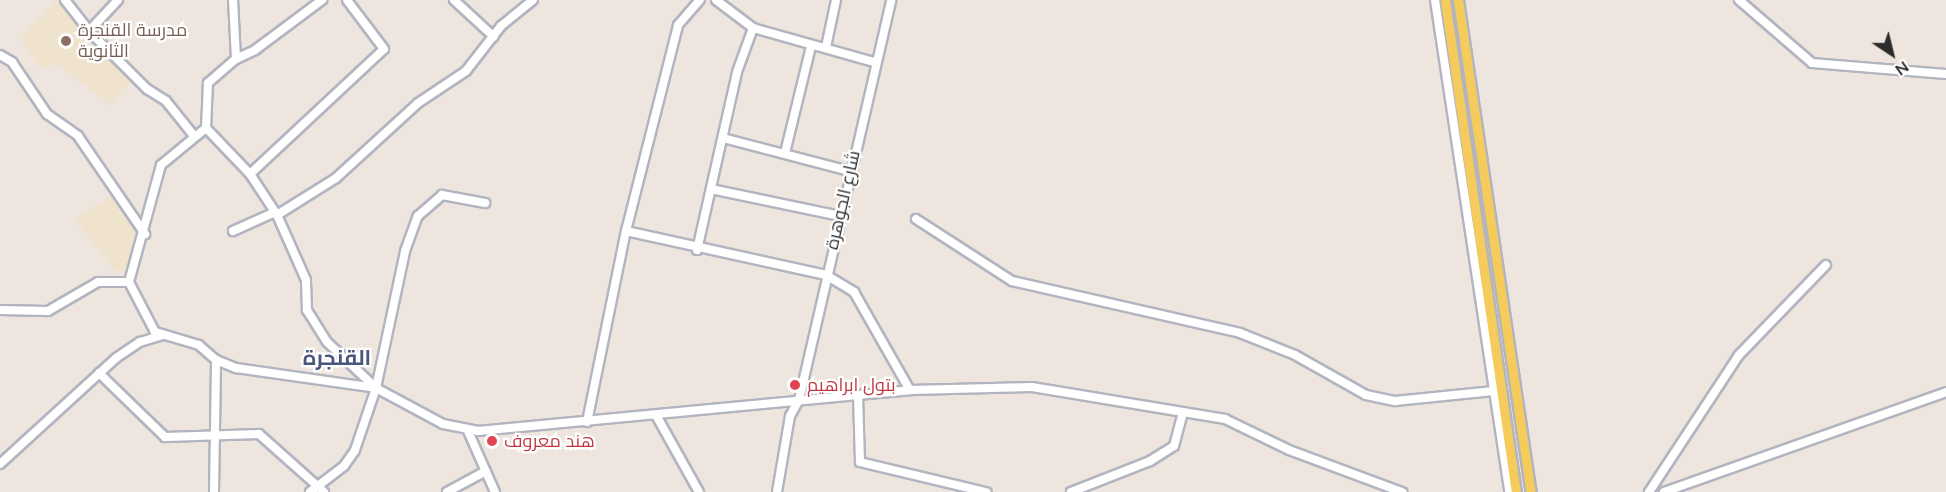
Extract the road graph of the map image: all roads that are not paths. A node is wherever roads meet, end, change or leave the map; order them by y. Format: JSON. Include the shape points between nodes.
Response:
{"nodes":[{"id":1,"x":65,"y":0,"type":"edge"},
{"id":2,"x":118,"y":0,"type":"edge"},
{"id":3,"x":233,"y":0,"type":"edge"},
{"id":4,"x":322,"y":0,"type":"edge"},
{"id":5,"x":347,"y":0,"type":"edge"},
{"id":6,"x":454,"y":0,"type":"edge"},
{"id":7,"x":533,"y":0,"type":"edge"},
{"id":8,"x":700,"y":0,"type":"edge"},
{"id":9,"x":716,"y":0,"type":"edge"},
{"id":10,"x":836,"y":0,"type":"edge"},
{"id":11,"x":891,"y":0,"type":"edge"},
{"id":12,"x":1435,"y":0,"type":"edge"},
{"id":13,"x":1445,"y":0,"type":"edge"},
{"id":14,"x":1458,"y":0,"type":"edge"},
{"id":15,"x":1740,"y":0,"type":"edge"},
{"id":16,"x":753,"y":28,"type":"junction"},
{"id":17,"x":89,"y":31,"type":"junction"},
{"id":18,"x":494,"y":38,"type":"junction"},
{"id":19,"x":811,"y":46,"type":"junction"},
{"id":20,"x":826,"y":47,"type":"junction"},
{"id":21,"x":0,"y":55,"type":"edge"},
{"id":22,"x":236,"y":58,"type":"junction"},
{"id":23,"x":874,"y":62,"type":"junction"},
{"id":24,"x":1946,"y":74,"type":"edge"},
{"id":25,"x":206,"y":128,"type":"junction"},
{"id":26,"x":194,"y":136,"type":"junction"},
{"id":27,"x":723,"y":138,"type":"junction"},
{"id":28,"x":785,"y":153,"type":"junction"},
{"id":29,"x":850,"y":171,"type":"junction"},
{"id":30,"x":250,"y":174,"type":"junction"},
{"id":31,"x":711,"y":189,"type":"junction"},
{"id":32,"x":485,"y":203,"type":"dead end"},
{"id":33,"x":276,"y":214,"type":"junction"},
{"id":34,"x":840,"y":216,"type":"junction"},
{"id":35,"x":916,"y":219,"type":"dead end"},
{"id":36,"x":233,"y":231,"type":"dead end"},
{"id":37,"x":626,"y":231,"type":"junction"},
{"id":38,"x":144,"y":234,"type":"junction"},
{"id":39,"x":697,"y":250,"type":"junction"},
{"id":40,"x":1826,"y":265,"type":"dead end"},
{"id":41,"x":826,"y":275,"type":"junction"},
{"id":42,"x":129,"y":282,"type":"junction"},
{"id":43,"x":0,"y":310,"type":"edge"},
{"id":44,"x":163,"y":335,"type":"junction"},
{"id":45,"x":216,"y":360,"type":"junction"},
{"id":46,"x":99,"y":373,"type":"junction"},
{"id":47,"x":376,"y":388,"type":"junction"},
{"id":48,"x":910,"y":390,"type":"junction"},
{"id":49,"x":1493,"y":391,"type":"junction"},
{"id":50,"x":1946,"y":392,"type":"edge"},
{"id":51,"x":858,"y":395,"type":"junction"},
{"id":52,"x":799,"y":400,"type":"junction"},
{"id":53,"x":1183,"y":413,"type":"junction"},
{"id":54,"x":657,"y":417,"type":"junction"},
{"id":55,"x":587,"y":422,"type":"junction"},
{"id":56,"x":468,"y":431,"type":"junction"},
{"id":57,"x":213,"y":436,"type":"junction"},
{"id":58,"x":0,"y":464,"type":"edge"},
{"id":59,"x":486,"y":471,"type":"junction"},
{"id":60,"x":322,"y":489,"type":"edge"},
{"id":61,"x":214,"y":492,"type":"edge"},
{"id":62,"x":310,"y":492,"type":"edge"},
{"id":63,"x":447,"y":492,"type":"edge"},
{"id":64,"x":495,"y":492,"type":"edge"},
{"id":65,"x":699,"y":492,"type":"edge"},
{"id":66,"x":777,"y":492,"type":"edge"},
{"id":67,"x":986,"y":492,"type":"edge"},
{"id":68,"x":1071,"y":492,"type":"edge"},
{"id":69,"x":1402,"y":492,"type":"edge"},
{"id":70,"x":1509,"y":492,"type":"edge"},
{"id":71,"x":1516,"y":492,"type":"edge"},
{"id":72,"x":1531,"y":492,"type":"edge"},
{"id":73,"x":1649,"y":492,"type":"edge"},
{"id":74,"x":1664,"y":492,"type":"edge"}],
"edges":[{"from":1,"to":17,"type":"street"},
{"from":2,"to":17,"type":"street"},
{"from":3,"to":22,"type":"street"},
{"from":4,"to":22,"type":"street","via":[[255,50]]},
{"from":5,"to":30,"type":"street","via":[[384,49]]},
{"from":6,"to":18,"type":"street"},
{"from":7,"to":18,"type":"street"},
{"from":8,"to":37,"type":"street","via":[[678,25]]},
{"from":9,"to":16,"type":"street"},
{"from":10,"to":20,"type":"street"},
{"from":11,"to":23,"type":"street","name":"شارع الجوهرة"},
{"from":12,"to":49,"type":"street"},
{"from":13,"to":71,"type":"main road"},
{"from":14,"to":72,"type":"main road"},
{"from":15,"to":24,"type":"street","via":[[1812,63]]},
{"from":16,"to":19,"type":"street"},
{"from":16,"to":27,"type":"street"},
{"from":17,"to":26,"type":"street","via":[[147,89],[166,100]]},
{"from":18,"to":33,"type":"street","via":[[466,71],[418,103],[336,178]]},
{"from":19,"to":20,"type":"street"},
{"from":19,"to":28,"type":"street"},
{"from":20,"to":23,"type":"street"},
{"from":21,"to":38,"type":"street","via":[[12,62],[47,114],[78,135]]},
{"from":22,"to":25,"type":"street","via":[[208,83]]},
{"from":23,"to":29,"type":"street","name":"شارع الجوهرة"},
{"from":25,"to":26,"type":"street"},
{"from":25,"to":30,"type":"street"},
{"from":26,"to":38,"type":"street","via":[[161,165]]},
{"from":27,"to":28,"type":"street"},
{"from":27,"to":31,"type":"street"},
{"from":28,"to":29,"type":"street"},
{"from":29,"to":34,"type":"street","name":"شارع الجوهرة"},
{"from":30,"to":33,"type":"street"},
{"from":31,"to":34,"type":"street"},
{"from":31,"to":39,"type":"street"},
{"from":32,"to":47,"type":"street","via":[[442,195],[418,216],[405,251]]},
{"from":33,"to":36,"type":"street"},
{"from":33,"to":47,"type":"street","via":[[306,280],[307,310],[327,342]]},
{"from":34,"to":41,"type":"street","name":"شارع الجوهرة"},
{"from":35,"to":49,"type":"street","via":[[1012,281],[1240,333],[1295,355],[1366,396],[1395,401]]},
{"from":37,"to":39,"type":"street"},
{"from":37,"to":55,"type":"street"},
{"from":38,"to":42,"type":"street"},
{"from":39,"to":41,"type":"street"},
{"from":40,"to":73,"type":"street","via":[[1739,355]]},
{"from":41,"to":48,"type":"street","via":[[854,292]]},
{"from":41,"to":52,"type":"street","name":"شارع الجوهرة"},
{"from":42,"to":43,"type":"street","via":[[98,282],[48,311]]},
{"from":42,"to":44,"type":"street","via":[[145,318]]},
{"from":44,"to":45,"type":"street","via":[[199,345]]},
{"from":44,"to":46,"type":"street","via":[[140,342]]},
{"from":45,"to":47,"type":"street","via":[[236,368]]},
{"from":45,"to":57,"type":"street"},
{"from":46,"to":57,"type":"street","via":[[165,437]]},
{"from":46,"to":58,"type":"street"},
{"from":47,"to":56,"type":"street","via":[[443,424]]},
{"from":47,"to":60,"type":"street","via":[[354,450]]},
{"from":48,"to":51,"type":"street"},
{"from":48,"to":53,"type":"street","via":[[1032,387]]},
{"from":49,"to":70,"type":"street"},
{"from":50,"to":74,"type":"street"},
{"from":51,"to":52,"type":"street"},
{"from":51,"to":67,"type":"street","via":[[860,462]]},
{"from":52,"to":54,"type":"street"},
{"from":52,"to":66,"type":"street","name":"شارع الجوهرة","via":[[790,416]]},
{"from":53,"to":68,"type":"street","via":[[1174,446],[1150,461]]},
{"from":53,"to":69,"type":"street","via":[[1235,422],[1289,450]]},
{"from":54,"to":55,"type":"street"},
{"from":54,"to":65,"type":"street"},
{"from":55,"to":56,"type":"street"},
{"from":56,"to":59,"type":"street"},
{"from":57,"to":60,"type":"street","via":[[259,434]]},
{"from":57,"to":61,"type":"street"},
{"from":59,"to":63,"type":"street"},
{"from":59,"to":64,"type":"street"},
{"from":60,"to":62,"type":"street"}]}
